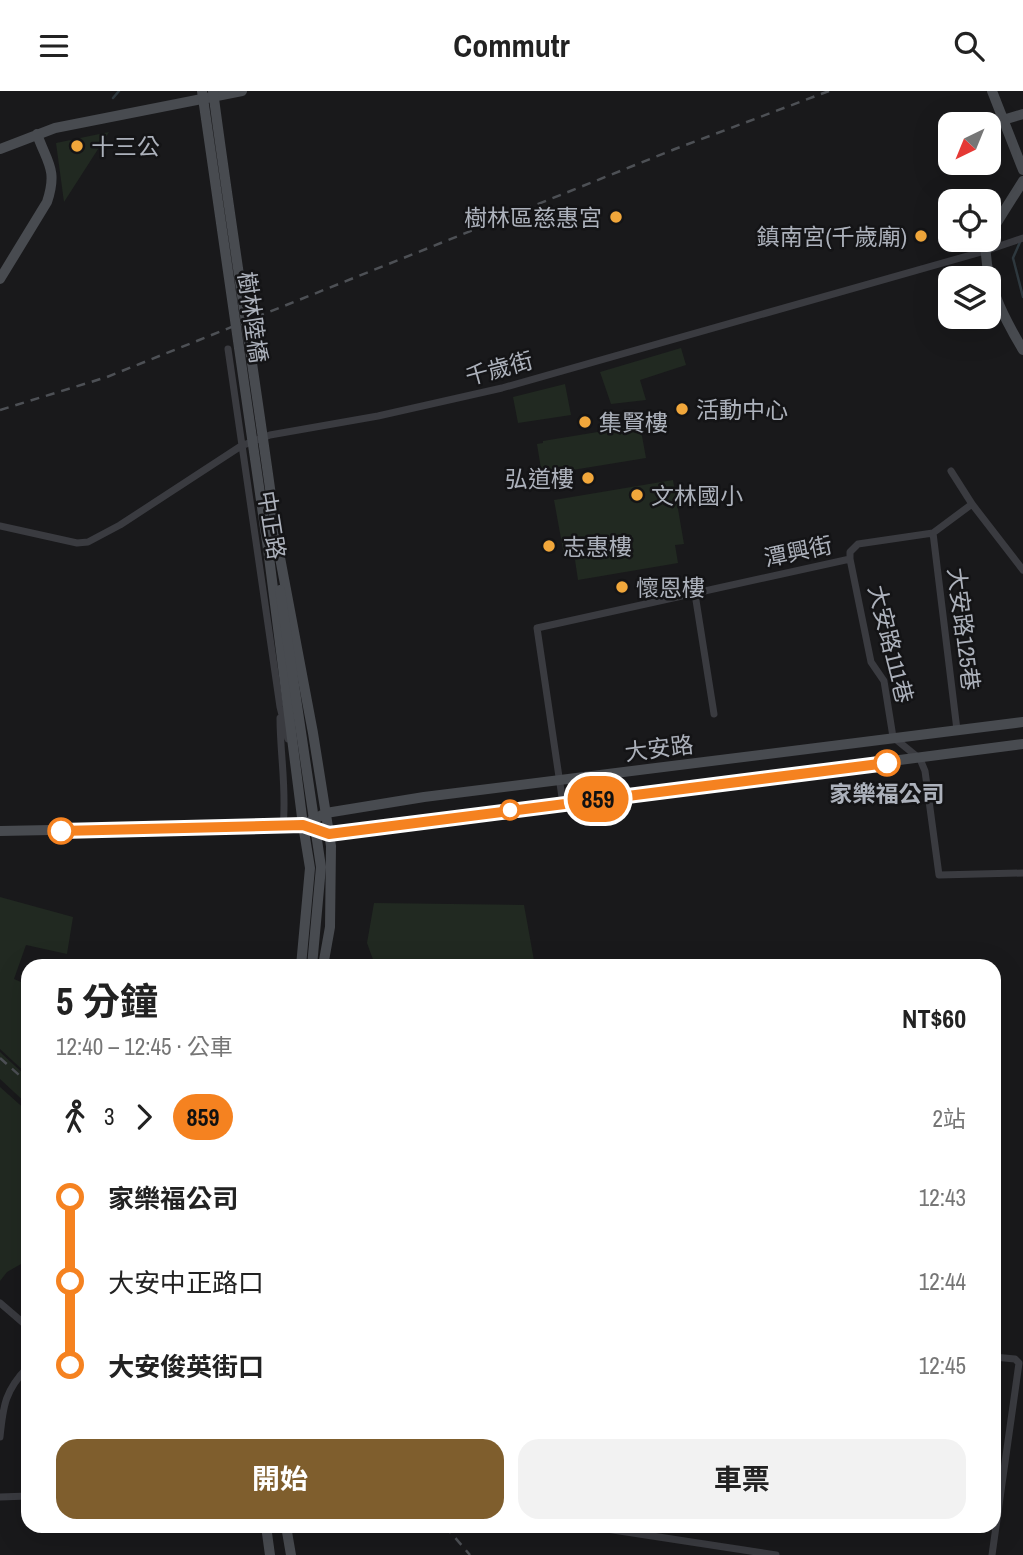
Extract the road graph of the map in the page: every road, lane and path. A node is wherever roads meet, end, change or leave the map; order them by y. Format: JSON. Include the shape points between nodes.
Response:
{"nodes":[{"id":1,"x":202,"y":91,"type":"edge"},
{"id":2,"x":242,"y":91,"type":"edge"},
{"id":3,"x":992,"y":91,"type":"edge"},
{"id":4,"x":218,"y":92,"type":"edge"},
{"id":5,"x":190,"y":96,"type":"edge"},
{"id":6,"x":1023,"y":114,"type":"edge"},
{"id":7,"x":1003,"y":120,"type":"junction"},
{"id":8,"x":37,"y":134,"type":"junction"},
{"id":9,"x":0,"y":149,"type":"edge"},
{"id":10,"x":1023,"y":170,"type":"edge"},
{"id":11,"x":1023,"y":181,"type":"edge"},
{"id":12,"x":1001,"y":216,"type":"edge"},
{"id":13,"x":1022,"y":239,"type":"edge"},
{"id":14,"x":1001,"y":242,"type":"edge"},
{"id":15,"x":962,"y":252,"type":"edge"},
{"id":16,"x":987,"y":252,"type":"edge"},
{"id":17,"x":0,"y":279,"type":"edge"},
{"id":18,"x":228,"y":349,"type":"dead end"},
{"id":19,"x":1023,"y":350,"type":"edge"},
{"id":20,"x":241,"y":446,"type":"junction"},
{"id":21,"x":951,"y":471,"type":"dead end"},
{"id":22,"x":972,"y":504,"type":"junction"},
{"id":23,"x":0,"y":526,"type":"edge"},
{"id":24,"x":933,"y":533,"type":"junction"},
{"id":25,"x":273,"y":548,"type":"junction"},
{"id":26,"x":850,"y":559,"type":"junction"},
{"id":27,"x":1023,"y":570,"type":"edge"},
{"id":28,"x":695,"y":594,"type":"junction"},
{"id":29,"x":280,"y":707,"type":"junction"},
{"id":30,"x":714,"y":714,"type":"dead end"},
{"id":31,"x":1023,"y":722,"type":"edge"},
{"id":32,"x":957,"y":730,"type":"junction"},
{"id":33,"x":893,"y":737,"type":"junction"},
{"id":34,"x":1023,"y":744,"type":"edge"},
{"id":35,"x":920,"y":759,"type":"junction"},
{"id":36,"x":296,"y":768,"type":"junction"},
{"id":37,"x":559,"y":780,"type":"junction"},
{"id":38,"x":563,"y":804,"type":"junction"},
{"id":39,"x":326,"y":813,"type":"junction"},
{"id":40,"x":303,"y":825,"type":"junction"},
{"id":41,"x":283,"y":826,"type":"junction"},
{"id":42,"x":0,"y":831,"type":"edge"},
{"id":43,"x":329,"y":834,"type":"junction"},
{"id":44,"x":1023,"y":873,"type":"edge"},
{"id":45,"x":302,"y":959,"type":"edge"},
{"id":46,"x":313,"y":959,"type":"edge"},
{"id":47,"x":324,"y":959,"type":"edge"},
{"id":48,"x":0,"y":1303,"type":"edge"},
{"id":49,"x":21,"y":1321,"type":"edge"},
{"id":50,"x":1001,"y":1358,"type":"edge"},
{"id":51,"x":21,"y":1375,"type":"edge"},
{"id":52,"x":0,"y":1437,"type":"edge"},
{"id":53,"x":1001,"y":1491,"type":"edge"},
{"id":54,"x":21,"y":1496,"type":"edge"},
{"id":55,"x":0,"y":1497,"type":"edge"},
{"id":56,"x":267,"y":1533,"type":"edge"},
{"id":57,"x":287,"y":1533,"type":"edge"},
{"id":58,"x":633,"y":1533,"type":"edge"},
{"id":59,"x":995,"y":1533,"type":"edge"},
{"id":60,"x":270,"y":1555,"type":"edge"},
{"id":61,"x":291,"y":1555,"type":"edge"},
{"id":62,"x":776,"y":1555,"type":"edge"},
{"id":63,"x":992,"y":1555,"type":"edge"}],
"edges":[{"from":1,"to":25,"type":"main road","name":"樹林陸橋","bridge":true},
{"from":2,"to":4,"type":"main road"},
{"from":3,"to":7,"type":"main road"},
{"from":4,"to":5,"type":"main road"},
{"from":4,"to":25,"type":"main road","name":"樹林陸橋","bridge":true,"via":[[231,222],[259,401]]},
{"from":5,"to":8,"type":"main road"},
{"from":6,"to":7,"type":"main road"},
{"from":7,"to":10,"type":"main road"},
{"from":8,"to":9,"type":"main road"},
{"from":8,"to":17,"type":"main road","via":[[50,161],[50,193]]},
{"from":11,"to":12,"type":"main road"},
{"from":13,"to":14,"type":"street","name":"千歲街"},
{"from":15,"to":20,"type":"street","name":"千歲街","via":[[502,388],[270,435]]},
{"from":16,"to":19,"type":"main road","via":[[993,290]]},
{"from":18,"to":20,"type":"street","name":"中正路"},
{"from":20,"to":23,"type":"street","name":"千歲街","via":[[88,542]]},
{"from":20,"to":29,"type":"street","name":"中正路"},
{"from":21,"to":22,"type":"street"},
{"from":22,"to":24,"type":"street","name":"潭興街"},
{"from":22,"to":27,"type":"street"},
{"from":24,"to":26,"type":"street","name":"潭興街","via":[[858,544]]},
{"from":24,"to":32,"type":"street","name":"大安路125巷"},
{"from":25,"to":36,"type":"main road","name":"樹林陸橋"},
{"from":25,"to":39,"type":"main road","name":"樹林陸橋"},
{"from":25,"to":46,"type":"main road","name":"樹林陸橋","bridge":true,"via":[[321,867]]},
{"from":26,"to":28,"type":"street","name":"潭興街"},
{"from":26,"to":33,"type":"street","name":"大安路111巷","via":[[871,661],[884,681]]},
{"from":28,"to":30,"type":"street"},
{"from":28,"to":37,"type":"street","name":"潭興街","via":[[537,628]]},
{"from":29,"to":36,"type":"street"},
{"from":29,"to":41,"type":"street"},
{"from":31,"to":32,"type":"main road","name":"大安路"},
{"from":32,"to":33,"type":"main road","name":"大安路"},
{"from":33,"to":35,"type":"street"},
{"from":33,"to":37,"type":"main road","name":"大安路"},
{"from":34,"to":35,"type":"main road","name":"大安路"},
{"from":35,"to":38,"type":"main road","name":"大安路"},
{"from":35,"to":44,"type":"street","via":[[939,875]]},
{"from":36,"to":40,"type":"main road"},
{"from":37,"to":38,"type":"street"},
{"from":37,"to":39,"type":"main road","name":"大安路"},
{"from":38,"to":43,"type":"main road","name":"大安路"},
{"from":39,"to":40,"type":"main road","name":"大安路"},
{"from":39,"to":43,"type":"main road"},
{"from":40,"to":41,"type":"main road","name":"大安路"},
{"from":40,"to":43,"type":"main road","name":"大安路"},
{"from":40,"to":45,"type":"main road","via":[[310,868]]},
{"from":41,"to":42,"type":"main road","name":"大安路"},
{"from":43,"to":47,"type":"main road","via":[[330,927]]},
{"from":48,"to":49,"type":"street"},
{"from":50,"to":53,"type":"street","via":[[1019,1363]]},
{"from":51,"to":52,"type":"street","via":[[4,1403]]},
{"from":54,"to":55,"type":"street"},
{"from":56,"to":60,"type":"main road"},
{"from":57,"to":61,"type":"main road"},
{"from":58,"to":62,"type":"street"},
{"from":59,"to":63,"type":"street"}]}
